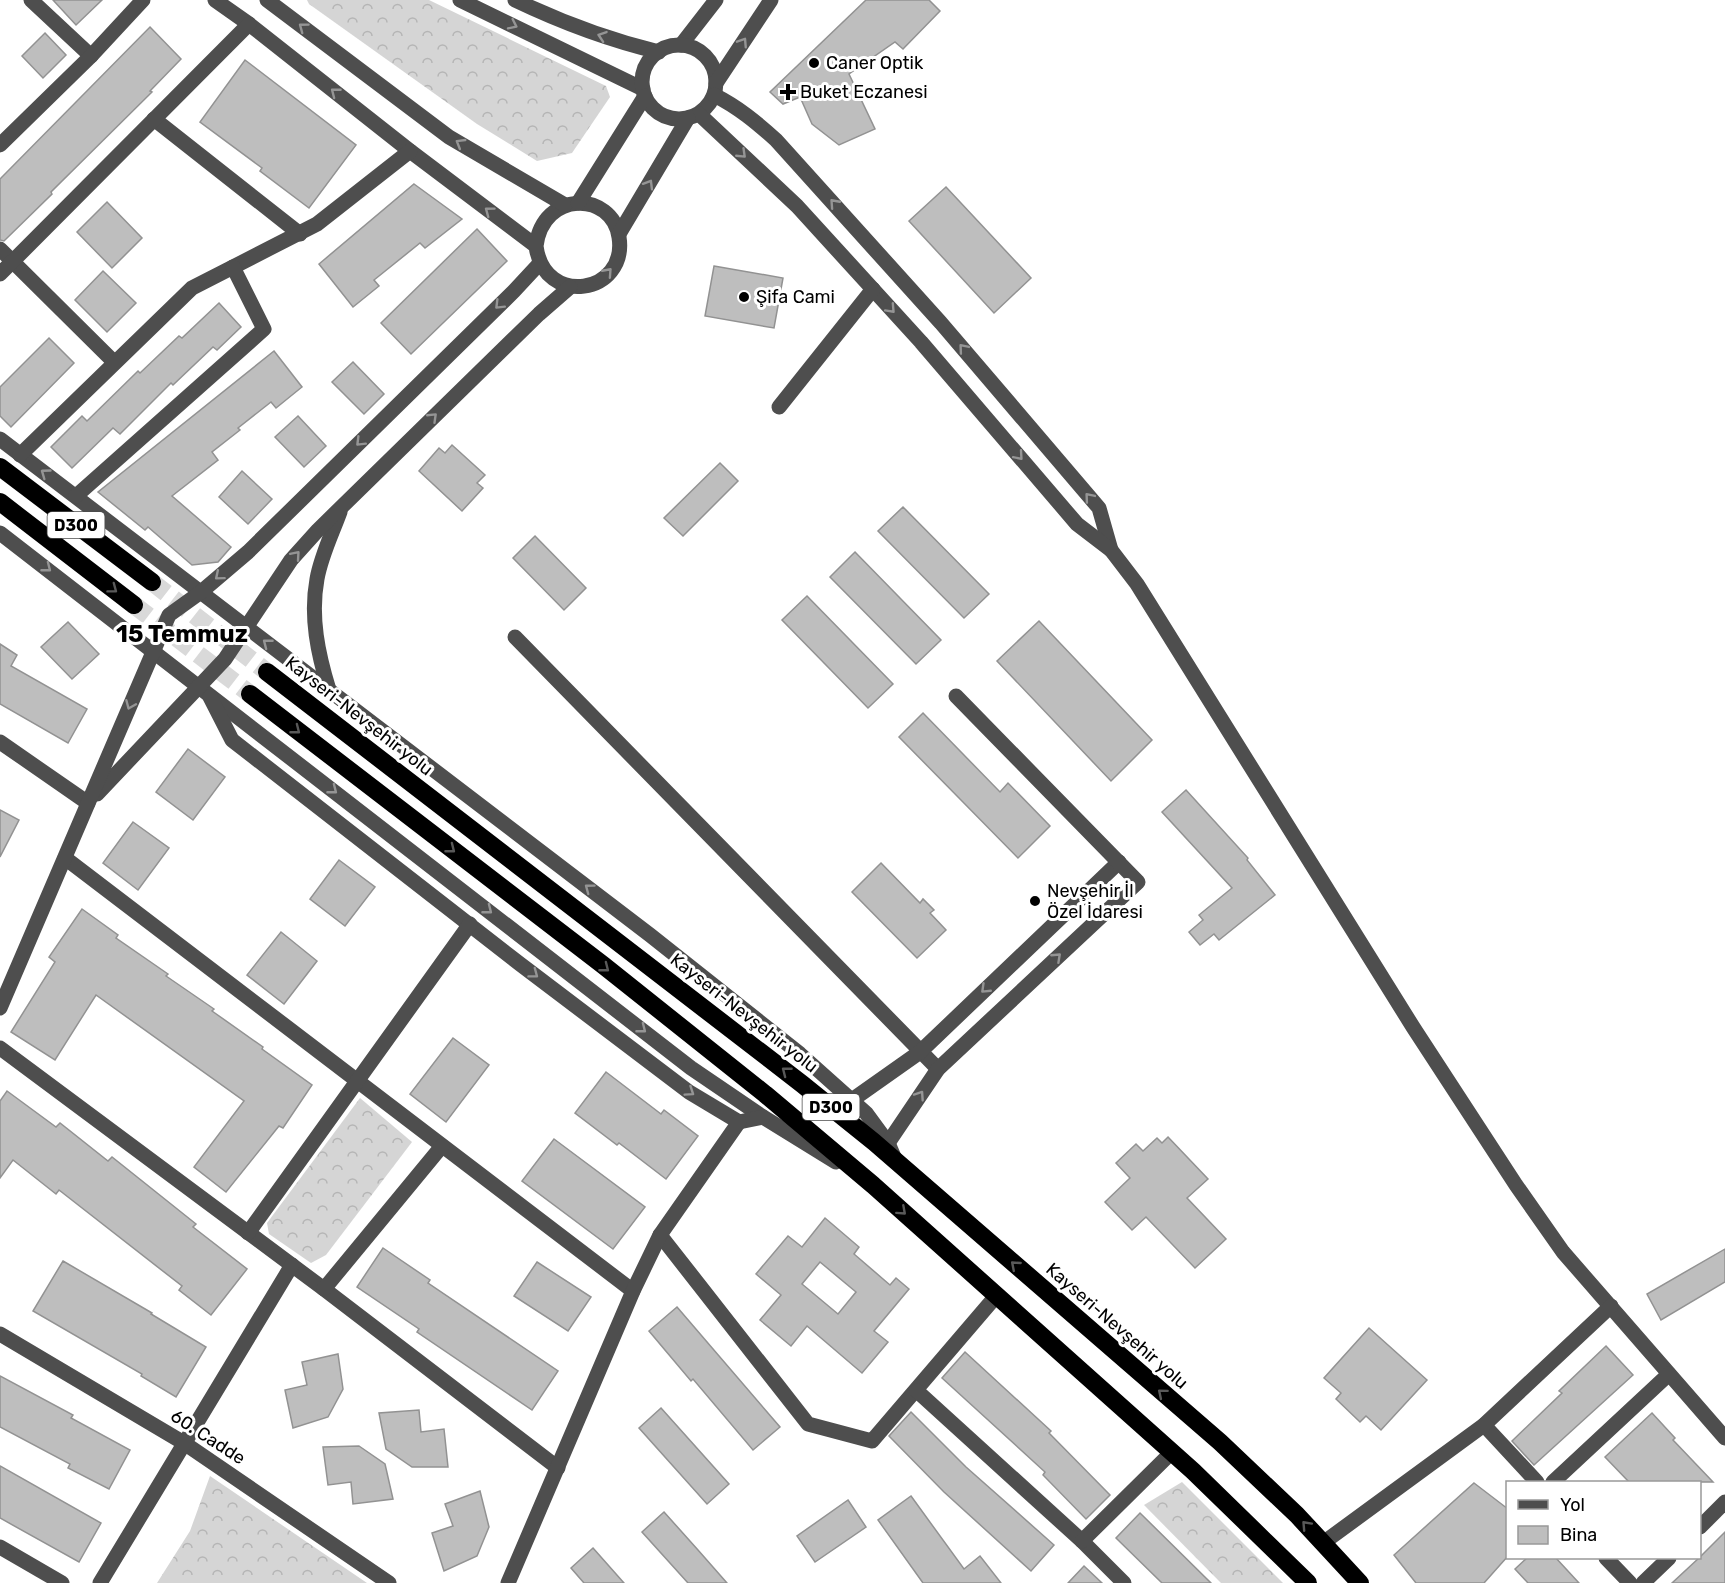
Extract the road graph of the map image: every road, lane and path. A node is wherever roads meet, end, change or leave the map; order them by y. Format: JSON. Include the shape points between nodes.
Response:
{"nodes":[{"id":1,"x":31,"y":0,"type":"edge"},
{"id":2,"x":142,"y":0,"type":"edge"},
{"id":3,"x":215,"y":0,"type":"edge"},
{"id":4,"x":460,"y":0,"type":"edge"},
{"id":5,"x":515,"y":0,"type":"edge"},
{"id":6,"x":716,"y":0,"type":"edge"},
{"id":7,"x":771,"y":0,"type":"edge"},
{"id":8,"x":278,"y":3,"type":"edge"},
{"id":9,"x":249,"y":24,"type":"junction"},
{"id":10,"x":681,"y":45,"type":"junction"},
{"id":11,"x":659,"y":52,"type":"junction"},
{"id":12,"x":91,"y":56,"type":"junction"},
{"id":13,"x":715,"y":89,"type":"junction"},
{"id":14,"x":644,"y":93,"type":"junction"},
{"id":15,"x":693,"y":116,"type":"junction"},
{"id":16,"x":154,"y":119,"type":"junction"},
{"id":17,"x":0,"y":145,"type":"edge"},
{"id":18,"x":410,"y":152,"type":"junction"},
{"id":19,"x":571,"y":204,"type":"junction"},
{"id":20,"x":300,"y":234,"type":"junction"},
{"id":21,"x":619,"y":234,"type":"junction"},
{"id":22,"x":536,"y":246,"type":"junction"},
{"id":23,"x":0,"y":249,"type":"edge"},
{"id":24,"x":13,"y":262,"type":"junction"},
{"id":25,"x":540,"y":263,"type":"junction"},
{"id":26,"x":233,"y":267,"type":"junction"},
{"id":27,"x":0,"y":274,"type":"edge"},
{"id":28,"x":570,"y":287,"type":"junction"},
{"id":29,"x":873,"y":289,"type":"junction"},
{"id":30,"x":114,"y":362,"type":"junction"},
{"id":31,"x":779,"y":407,"type":"dead end"},
{"id":32,"x":0,"y":439,"type":"edge"},
{"id":33,"x":20,"y":455,"type":"junction"},
{"id":34,"x":0,"y":467,"type":"edge"},
{"id":35,"x":76,"y":496,"type":"junction"},
{"id":36,"x":0,"y":502,"type":"edge"},
{"id":37,"x":344,"y":504,"type":"junction"},
{"id":38,"x":0,"y":533,"type":"edge"},
{"id":39,"x":1111,"y":550,"type":"junction"},
{"id":40,"x":152,"y":582,"type":"tunnel mouth"},
{"id":41,"x":201,"y":592,"type":"junction"},
{"id":42,"x":134,"y":605,"type":"tunnel mouth"},
{"id":43,"x":246,"y":627,"type":"junction"},
{"id":44,"x":515,"y":638,"type":"dead end"},
{"id":45,"x":153,"y":651,"type":"junction"},
{"id":46,"x":267,"y":672,"type":"tunnel mouth"},
{"id":47,"x":203,"y":689,"type":"junction"},
{"id":48,"x":329,"y":690,"type":"junction"},
{"id":49,"x":250,"y":694,"type":"tunnel mouth"},
{"id":50,"x":956,"y":696,"type":"dead end"},
{"id":51,"x":0,"y":742,"type":"edge"},
{"id":52,"x":88,"y":803,"type":"junction"},
{"id":53,"x":65,"y":858,"type":"junction"},
{"id":54,"x":1119,"y":862,"type":"junction"},
{"id":55,"x":470,"y":924,"type":"junction"},
{"id":56,"x":0,"y":1008,"type":"edge"},
{"id":57,"x":0,"y":1048,"type":"edge"},
{"id":58,"x":920,"y":1052,"type":"junction"},
{"id":59,"x":938,"y":1069,"type":"junction"},
{"id":60,"x":358,"y":1082,"type":"junction"},
{"id":61,"x":852,"y":1100,"type":"junction"},
{"id":62,"x":764,"y":1117,"type":"junction"},
{"id":63,"x":739,"y":1122,"type":"junction"},
{"id":64,"x":888,"y":1143,"type":"junction"},
{"id":65,"x":442,"y":1146,"type":"junction"},
{"id":66,"x":897,"y":1162,"type":"junction"},
{"id":67,"x":873,"y":1185,"type":"junction"},
{"id":68,"x":248,"y":1233,"type":"junction"},
{"id":69,"x":660,"y":1235,"type":"junction"},
{"id":70,"x":292,"y":1265,"type":"junction"},
{"id":71,"x":324,"y":1289,"type":"junction"},
{"id":72,"x":633,"y":1291,"type":"junction"},
{"id":73,"x":997,"y":1295,"type":"junction"},
{"id":74,"x":1611,"y":1306,"type":"junction"},
{"id":75,"x":0,"y":1334,"type":"edge"},
{"id":76,"x":1669,"y":1374,"type":"junction"},
{"id":77,"x":917,"y":1391,"type":"junction"},
{"id":78,"x":1484,"y":1425,"type":"junction"},
{"id":79,"x":1725,"y":1438,"type":"edge"},
{"id":80,"x":184,"y":1443,"type":"junction"},
{"id":81,"x":1172,"y":1452,"type":"junction"},
{"id":82,"x":558,"y":1468,"type":"junction"},
{"id":83,"x":1536,"y":1481,"type":"edge"},
{"id":84,"x":1554,"y":1481,"type":"edge"},
{"id":85,"x":1725,"y":1502,"type":"edge"},
{"id":86,"x":1701,"y":1526,"type":"edge"},
{"id":87,"x":1082,"y":1540,"type":"junction"},
{"id":88,"x":1323,"y":1543,"type":"junction"},
{"id":89,"x":0,"y":1547,"type":"edge"},
{"id":90,"x":1608,"y":1559,"type":"edge"},
{"id":91,"x":1667,"y":1559,"type":"edge"},
{"id":92,"x":62,"y":1583,"type":"edge"},
{"id":93,"x":100,"y":1583,"type":"edge"},
{"id":94,"x":389,"y":1583,"type":"edge"},
{"id":95,"x":508,"y":1583,"type":"edge"},
{"id":96,"x":1124,"y":1583,"type":"edge"},
{"id":97,"x":1308,"y":1583,"type":"edge"},
{"id":98,"x":1360,"y":1583,"type":"edge"},
{"id":99,"x":1630,"y":1583,"type":"edge"},
{"id":100,"x":1644,"y":1583,"type":"edge"}],
"edges":[{"from":1,"to":12,"type":"street"},
{"from":2,"to":12,"type":"street"},
{"from":3,"to":9,"type":"street"},
{"from":4,"to":14,"type":"street","one_way":true},
{"from":11,"to":5,"type":"street","one_way":true,"via":[[565,23]]},
{"from":6,"to":10,"type":"street"},
{"from":13,"to":7,"type":"street","one_way":true},
{"from":19,"to":8,"type":"street","one_way":true,"via":[[449,137]]},
{"from":9,"to":16,"type":"street"},
{"from":18,"to":9,"type":"street","one_way":true},
{"from":10,"to":11,"type":"street"},
{"from":10,"to":13,"type":"street","via":[[702,53],[710,62],[715,72]]},
{"from":11,"to":14,"type":"street","via":[[645,68]]},
{"from":12,"to":17,"type":"street"},
{"from":13,"to":15,"type":"street","via":[[708,106]]},
{"from":39,"to":13,"type":"street","one_way":true,"via":[[1099,508],[941,323],[776,140]]},
{"from":14,"to":15,"type":"street","via":[[658,112],[667,117],[678,120]]},
{"from":14,"to":19,"type":"street"},
{"from":21,"to":15,"type":"street","one_way":true},
{"from":15,"to":29,"type":"street","one_way":true,"via":[[797,206]]},
{"from":16,"to":20,"type":"street"},
{"from":16,"to":24,"type":"street"},
{"from":18,"to":20,"type":"street"},
{"from":22,"to":18,"type":"street","one_way":true},
{"from":19,"to":21,"type":"street","via":[[592,205],[604,211]]},
{"from":19,"to":22,"type":"street","via":[[553,211],[544,221],[537,233]]},
{"from":20,"to":26,"type":"street"},
{"from":28,"to":21,"type":"street","one_way":true,"via":[[591,285],[609,274],[617,262]]},
{"from":22,"to":25,"type":"street"},
{"from":23,"to":24,"type":"street"},
{"from":24,"to":27,"type":"street"},
{"from":24,"to":30,"type":"street"},
{"from":25,"to":28,"type":"street","via":[[552,279]]},
{"from":25,"to":41,"type":"street","one_way":true,"via":[[256,544]]},
{"from":26,"to":30,"type":"street","via":[[192,288]]},
{"from":26,"to":35,"type":"street","via":[[264,329]]},
{"from":37,"to":28,"type":"street","one_way":true},
{"from":29,"to":31,"type":"street"},
{"from":29,"to":39,"type":"street","one_way":true,"via":[[1077,524]]},
{"from":30,"to":33,"type":"street"},
{"from":32,"to":33,"type":"street"},
{"from":35,"to":33,"type":"street","one_way":true},
{"from":34,"to":40,"type":"highway","number":"D300"},
{"from":35,"to":41,"type":"street"},
{"from":36,"to":42,"type":"highway","number":"D300","one_way":true},
{"from":43,"to":37,"type":"street","one_way":true,"via":[[291,560]]},
{"from":37,"to":48,"type":"street","via":[[316,580],[316,641]]},
{"from":38,"to":45,"type":"street","one_way":true},
{"from":39,"to":74,"type":"street","via":[[1137,584],[1516,1185],[1563,1252]]},
{"from":41,"to":43,"type":"street"},
{"from":41,"to":45,"type":"street","via":[[169,615]]},
{"from":43,"to":47,"type":"street"},
{"from":48,"to":43,"type":"street","one_way":true},
{"from":44,"to":58,"type":"street"},
{"from":45,"to":47,"type":"street"},
{"from":45,"to":52,"type":"street","one_way":true},
{"from":66,"to":46,"type":"highway","name":"Kayseri-Nevşehir yolu","number":"D300","one_way":true,"via":[[802,1084]]},
{"from":47,"to":52,"type":"street"},
{"from":47,"to":55,"type":"street","via":[[232,740]]},
{"from":47,"to":62,"type":"street","one_way":true,"via":[[691,1068]]},
{"from":61,"to":48,"type":"street","one_way":true,"via":[[650,935]]},
{"from":49,"to":67,"type":"highway","number":"D300","one_way":true,"via":[[603,965]]},
{"from":50,"to":54,"type":"street"},
{"from":51,"to":52,"type":"street"},
{"from":52,"to":53,"type":"street"},
{"from":53,"to":56,"type":"street"},
{"from":53,"to":60,"type":"street"},
{"from":54,"to":58,"type":"street","one_way":true},
{"from":59,"to":54,"type":"street","one_way":true,"via":[[1138,882]]},
{"from":55,"to":60,"type":"street"},
{"from":55,"to":63,"type":"street","one_way":true,"via":[[689,1092]]},
{"from":57,"to":68,"type":"street"},
{"from":58,"to":59,"type":"street"},
{"from":58,"to":61,"type":"street"},
{"from":64,"to":59,"type":"street","one_way":true},
{"from":60,"to":65,"type":"street"},
{"from":60,"to":68,"type":"street"},
{"from":61,"to":64,"type":"street"},
{"from":62,"to":63,"type":"street"},
{"from":62,"to":67,"type":"street"},
{"from":63,"to":69,"type":"street"},
{"from":64,"to":66,"type":"street"},
{"from":65,"to":71,"type":"street"},
{"from":65,"to":72,"type":"street"},
{"from":88,"to":66,"type":"highway","name":"Kayseri-Nevşehir yolu","number":"D300","one_way":true,"via":[[1220,1442]]},
{"from":67,"to":73,"type":"highway","number":"D300","one_way":true},
{"from":68,"to":70,"type":"street"},
{"from":69,"to":72,"type":"street"},
{"from":69,"to":77,"type":"street","via":[[808,1424],[872,1441]]},
{"from":70,"to":71,"type":"street"},
{"from":70,"to":80,"type":"street"},
{"from":71,"to":82,"type":"street"},
{"from":72,"to":82,"type":"street"},
{"from":73,"to":77,"type":"street"},
{"from":73,"to":81,"type":"highway","number":"D300"},
{"from":74,"to":76,"type":"street"},
{"from":74,"to":78,"type":"street"},
{"from":75,"to":80,"type":"street","name":"60. Cadde"},
{"from":76,"to":79,"type":"street"},
{"from":76,"to":84,"type":"street"},
{"from":77,"to":87,"type":"street"},
{"from":78,"to":83,"type":"street"},
{"from":78,"to":88,"type":"street"},
{"from":80,"to":93,"type":"street"},
{"from":80,"to":94,"type":"street","name":"60. Cadde"},
{"from":81,"to":87,"type":"street"},
{"from":81,"to":97,"type":"highway","number":"D300"},
{"from":82,"to":95,"type":"street"},
{"from":85,"to":86,"type":"street"},
{"from":87,"to":96,"type":"street"},
{"from":88,"to":98,"type":"highway","name":"Kayseri-Nevşehir yolu","number":"D300"},
{"from":89,"to":92,"type":"street"},
{"from":90,"to":99,"type":"street"},
{"from":91,"to":100,"type":"street"}]}
